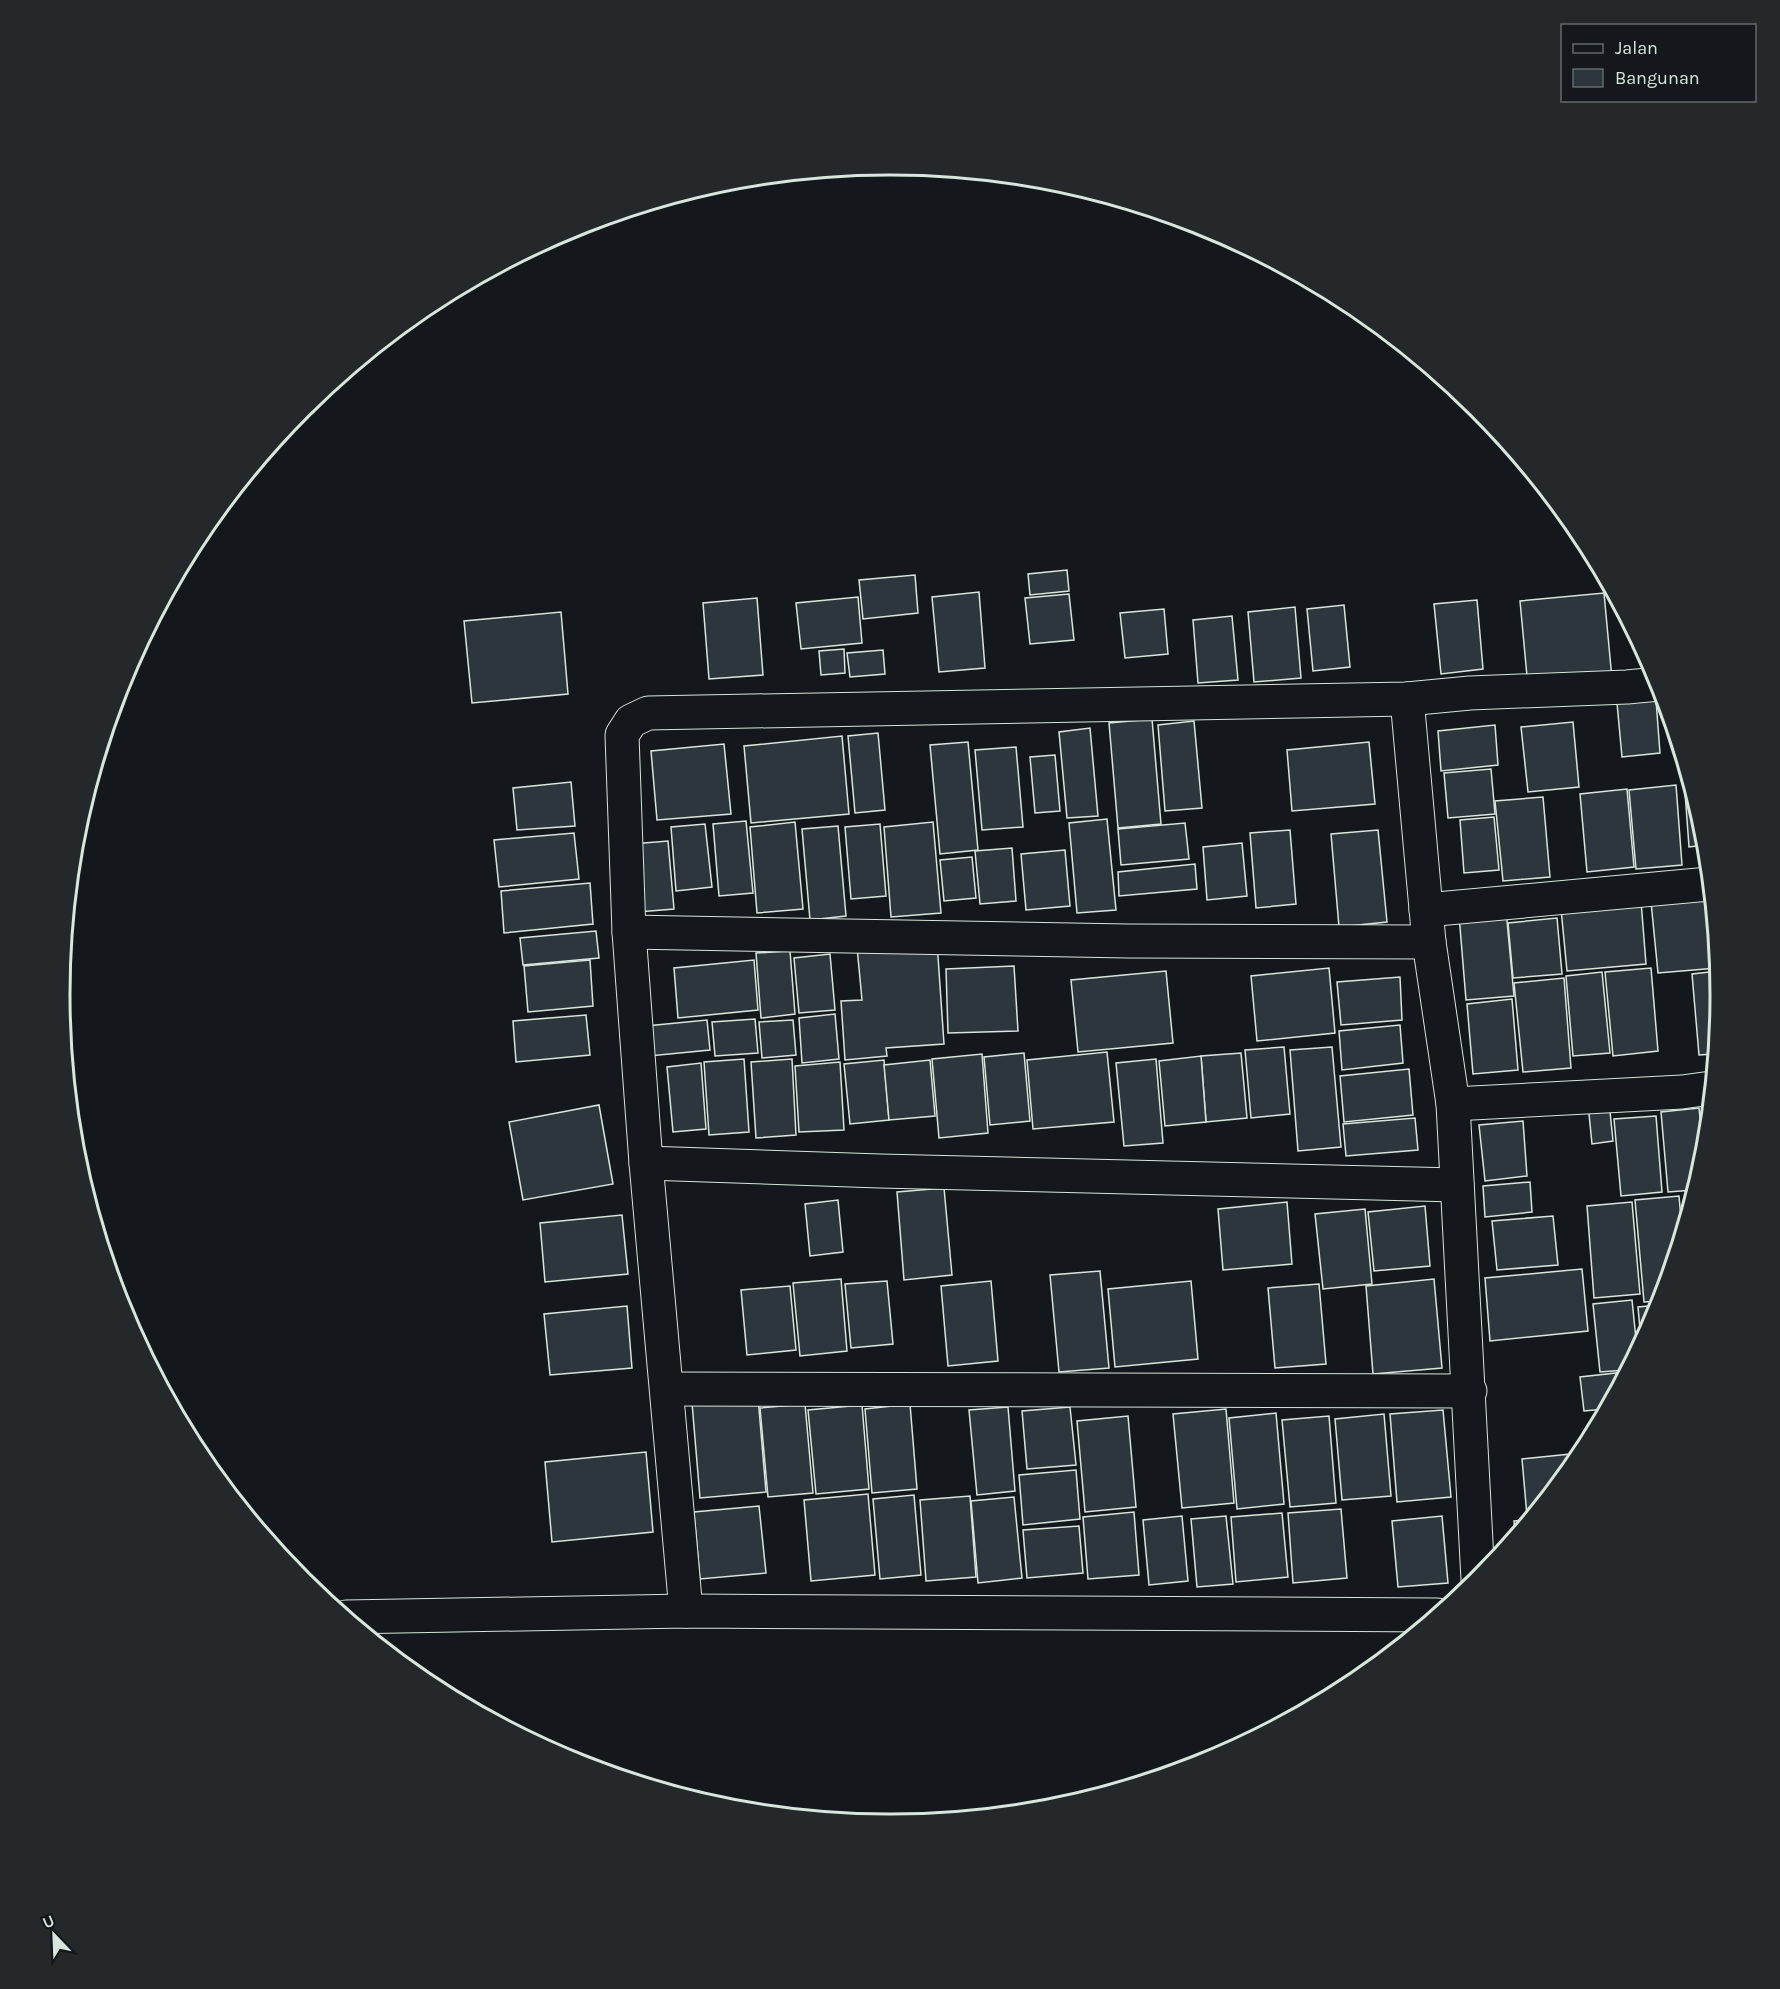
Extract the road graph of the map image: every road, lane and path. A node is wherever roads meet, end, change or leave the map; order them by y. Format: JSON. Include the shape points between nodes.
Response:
{"nodes":[{"id":1,"x":1649,"y":685,"type":"edge"},
{"id":2,"x":1407,"y":699,"type":"junction"},
{"id":3,"x":1702,"y":885,"type":"edge"},
{"id":4,"x":1426,"y":910,"type":"junction"},
{"id":5,"x":629,"y":932,"type":"junction"},
{"id":6,"x":1429,"y":942,"type":"junction"},
{"id":7,"x":1703,"y":1089,"type":"edge"},
{"id":8,"x":1453,"y":1104,"type":"junction"},
{"id":9,"x":646,"y":1163,"type":"junction"},
{"id":10,"x":1456,"y":1185,"type":"junction"},
{"id":11,"x":667,"y":1389,"type":"junction"},
{"id":12,"x":1470,"y":1391,"type":"junction"},
{"id":13,"x":1477,"y":1565,"type":"edge"},
{"id":14,"x":686,"y":1611,"type":"junction"},
{"id":15,"x":1426,"y":1614,"type":"edge"},
{"id":16,"x":357,"y":1617,"type":"edge"}],
"edges":[{"from":1,"to":2,"type":"street"},
{"from":2,"to":4,"type":"street"},
{"from":2,"to":5,"type":"street","via":[[648,713],[631,721],[622,735]]},
{"from":3,"to":4,"type":"street"},
{"from":4,"to":6,"type":"street"},
{"from":5,"to":6,"type":"street","via":[[1128,942]]},
{"from":5,"to":9,"type":"street"},
{"from":6,"to":8,"type":"street"},
{"from":7,"to":8,"type":"street"},
{"from":8,"to":10,"type":"street"},
{"from":9,"to":10,"type":"street"},
{"from":9,"to":11,"type":"street"},
{"from":10,"to":12,"type":"street"},
{"from":11,"to":12,"type":"street"},
{"from":11,"to":14,"type":"street"},
{"from":12,"to":13,"type":"street"},
{"from":14,"to":15,"type":"street"},
{"from":14,"to":16,"type":"street"}]}
